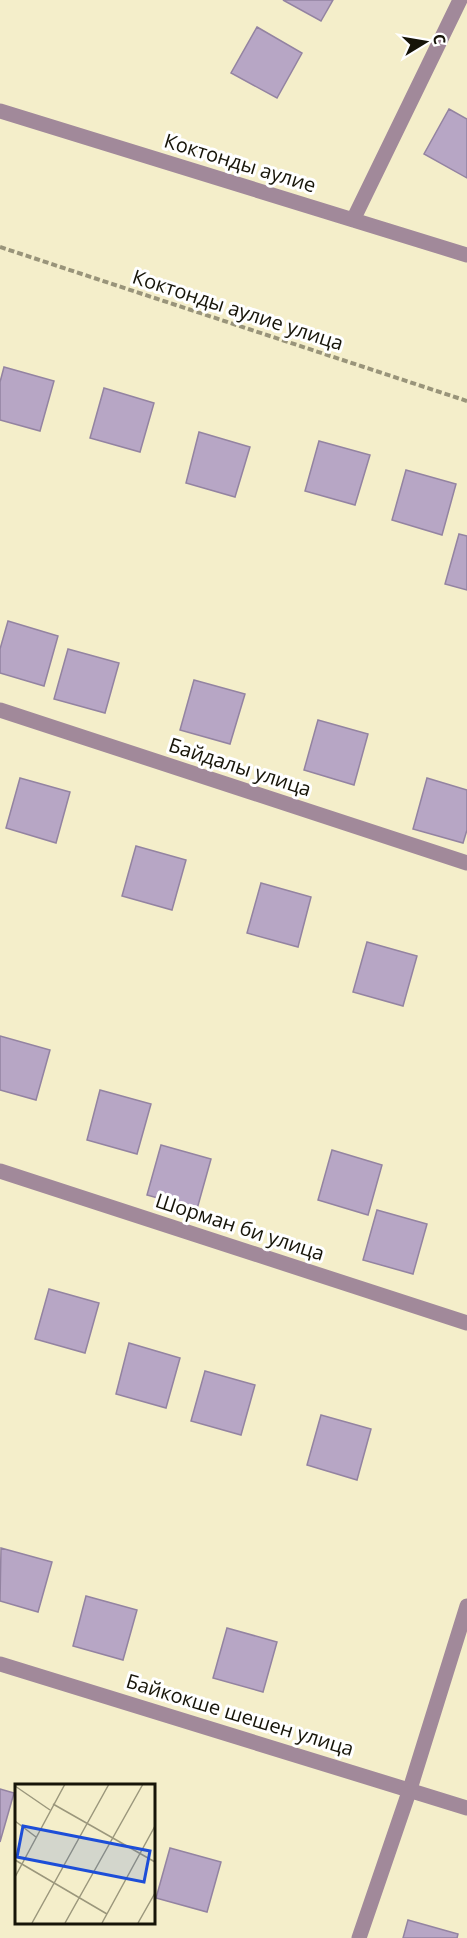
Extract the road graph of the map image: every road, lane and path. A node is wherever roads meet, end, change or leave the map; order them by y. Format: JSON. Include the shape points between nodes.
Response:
{"nodes":[{"id":1,"x":460,"y":0,"type":"edge"},
{"id":2,"x":0,"y":111,"type":"edge"},
{"id":3,"x":353,"y":220,"type":"junction"},
{"id":4,"x":0,"y":247,"type":"edge"},
{"id":5,"x":467,"y":255,"type":"edge"},
{"id":6,"x":467,"y":401,"type":"edge"},
{"id":7,"x":0,"y":710,"type":"edge"},
{"id":8,"x":467,"y":863,"type":"edge"},
{"id":9,"x":0,"y":1171,"type":"edge"},
{"id":10,"x":467,"y":1323,"type":"edge"},
{"id":11,"x":467,"y":1606,"type":"edge"},
{"id":12,"x":0,"y":1664,"type":"edge"},
{"id":13,"x":410,"y":1790,"type":"junction"},
{"id":14,"x":467,"y":1808,"type":"edge"},
{"id":15,"x":359,"y":1938,"type":"edge"}],
"edges":[{"from":1,"to":3,"type":"street"},
{"from":2,"to":3,"type":"street","name":"Коктонды аулие"},
{"from":3,"to":5,"type":"street","name":"Коктонды аулие"},
{"from":4,"to":6,"type":"path","name":"Коктонды аулие улица"},
{"from":7,"to":8,"type":"street","name":"Байдалы улица"},
{"from":9,"to":10,"type":"street","name":"Шорман би улица"},
{"from":11,"to":13,"type":"street"},
{"from":12,"to":13,"type":"street","name":"Байкокше шешен улица"},
{"from":13,"to":14,"type":"street","name":"Байкокше шешен улица"},
{"from":13,"to":15,"type":"street"}]}
